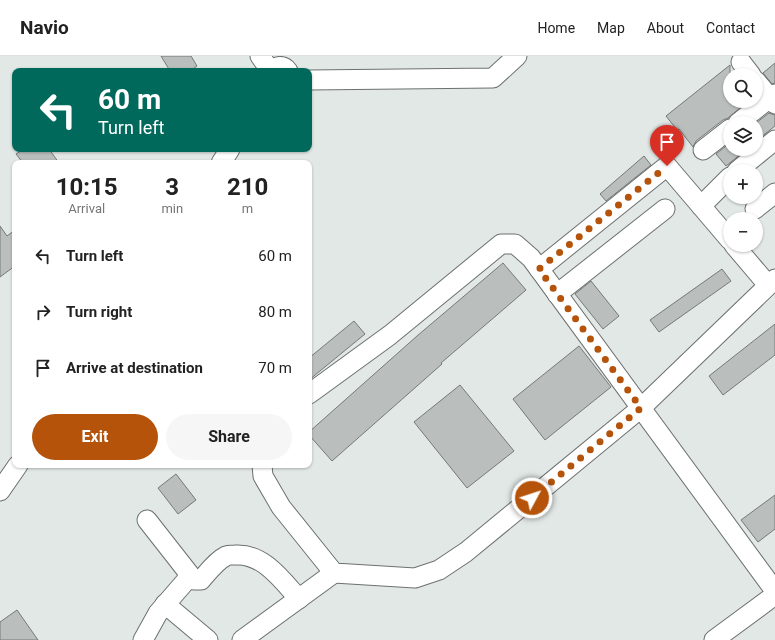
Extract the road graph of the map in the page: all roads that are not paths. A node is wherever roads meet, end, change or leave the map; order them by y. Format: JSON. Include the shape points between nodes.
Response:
{"nodes":[{"id":1,"x":516,"y":56,"type":"edge"},
{"id":2,"x":312,"y":80,"type":"edge"},
{"id":3,"x":763,"y":88,"type":"edge"},
{"id":4,"x":773,"y":99,"type":"edge"},
{"id":5,"x":748,"y":116,"type":"edge"},
{"id":6,"x":723,"y":135,"type":"edge"},
{"id":7,"x":775,"y":140,"type":"edge"},
{"id":8,"x":704,"y":150,"type":"dead end"},
{"id":9,"x":746,"y":164,"type":"edge"},
{"id":10,"x":723,"y":185,"type":"edge"},
{"id":11,"x":775,"y":193,"type":"edge"},
{"id":12,"x":701,"y":206,"type":"junction"},
{"id":13,"x":665,"y":209,"type":"dead end"},
{"id":14,"x":755,"y":209,"type":"dead end"},
{"id":15,"x":723,"y":232,"type":"edge"},
{"id":16,"x":741,"y":252,"type":"edge"},
{"id":17,"x":539,"y":269,"type":"junction"},
{"id":18,"x":772,"y":282,"type":"edge"},
{"id":19,"x":557,"y":294,"type":"junction"},
{"id":20,"x":312,"y":392,"type":"edge"},
{"id":21,"x":641,"y":408,"type":"junction"},
{"id":22,"x":16,"y":468,"type":"edge"},
{"id":23,"x":262,"y":468,"type":"edge"},
{"id":24,"x":0,"y":491,"type":"edge"},
{"id":25,"x":148,"y":520,"type":"dead end"},
{"id":26,"x":334,"y":573,"type":"junction"},
{"id":27,"x":190,"y":576,"type":"junction"},
{"id":28,"x":775,"y":591,"type":"edge"},
{"id":29,"x":775,"y":595,"type":"edge"},
{"id":30,"x":298,"y":599,"type":"junction"},
{"id":31,"x":165,"y":604,"type":"junction"},
{"id":32,"x":143,"y":640,"type":"edge"},
{"id":33,"x":208,"y":640,"type":"edge"},
{"id":34,"x":242,"y":640,"type":"edge"},
{"id":35,"x":714,"y":640,"type":"edge"}],
"edges":[{"from":1,"to":2,"type":"lane","via":[[493,78]]},
{"from":3,"to":4,"type":"lane"},
{"from":4,"to":5,"type":"lane"},
{"from":6,"to":8,"type":"lane"},
{"from":7,"to":9,"type":"lane"},
{"from":10,"to":12,"type":"lane"},
{"from":11,"to":14,"type":"lane"},
{"from":12,"to":15,"type":"lane"},
{"from":12,"to":17,"type":"lane","via":[[667,166]]},
{"from":13,"to":19,"type":"lane"},
{"from":16,"to":18,"type":"lane"},
{"from":17,"to":19,"type":"lane"},
{"from":17,"to":20,"type":"lane","via":[[515,244],[501,244],[390,334]]},
{"from":18,"to":21,"type":"lane"},
{"from":19,"to":21,"type":"lane"},
{"from":21,"to":26,"type":"lane","via":[[466,552],[439,570],[415,578]]},
{"from":21,"to":28,"type":"lane"},
{"from":22,"to":24,"type":"lane"},
{"from":23,"to":26,"type":"lane","via":[[263,476],[281,507]]},
{"from":25,"to":27,"type":"lane"},
{"from":26,"to":30,"type":"lane"},
{"from":27,"to":30,"type":"lane","via":[[194,580],[201,580],[227,555],[248,555],[273,571]]},
{"from":27,"to":31,"type":"lane"},
{"from":29,"to":35,"type":"lane"},
{"from":30,"to":34,"type":"lane"},
{"from":31,"to":32,"type":"lane"},
{"from":31,"to":33,"type":"lane"}]}
